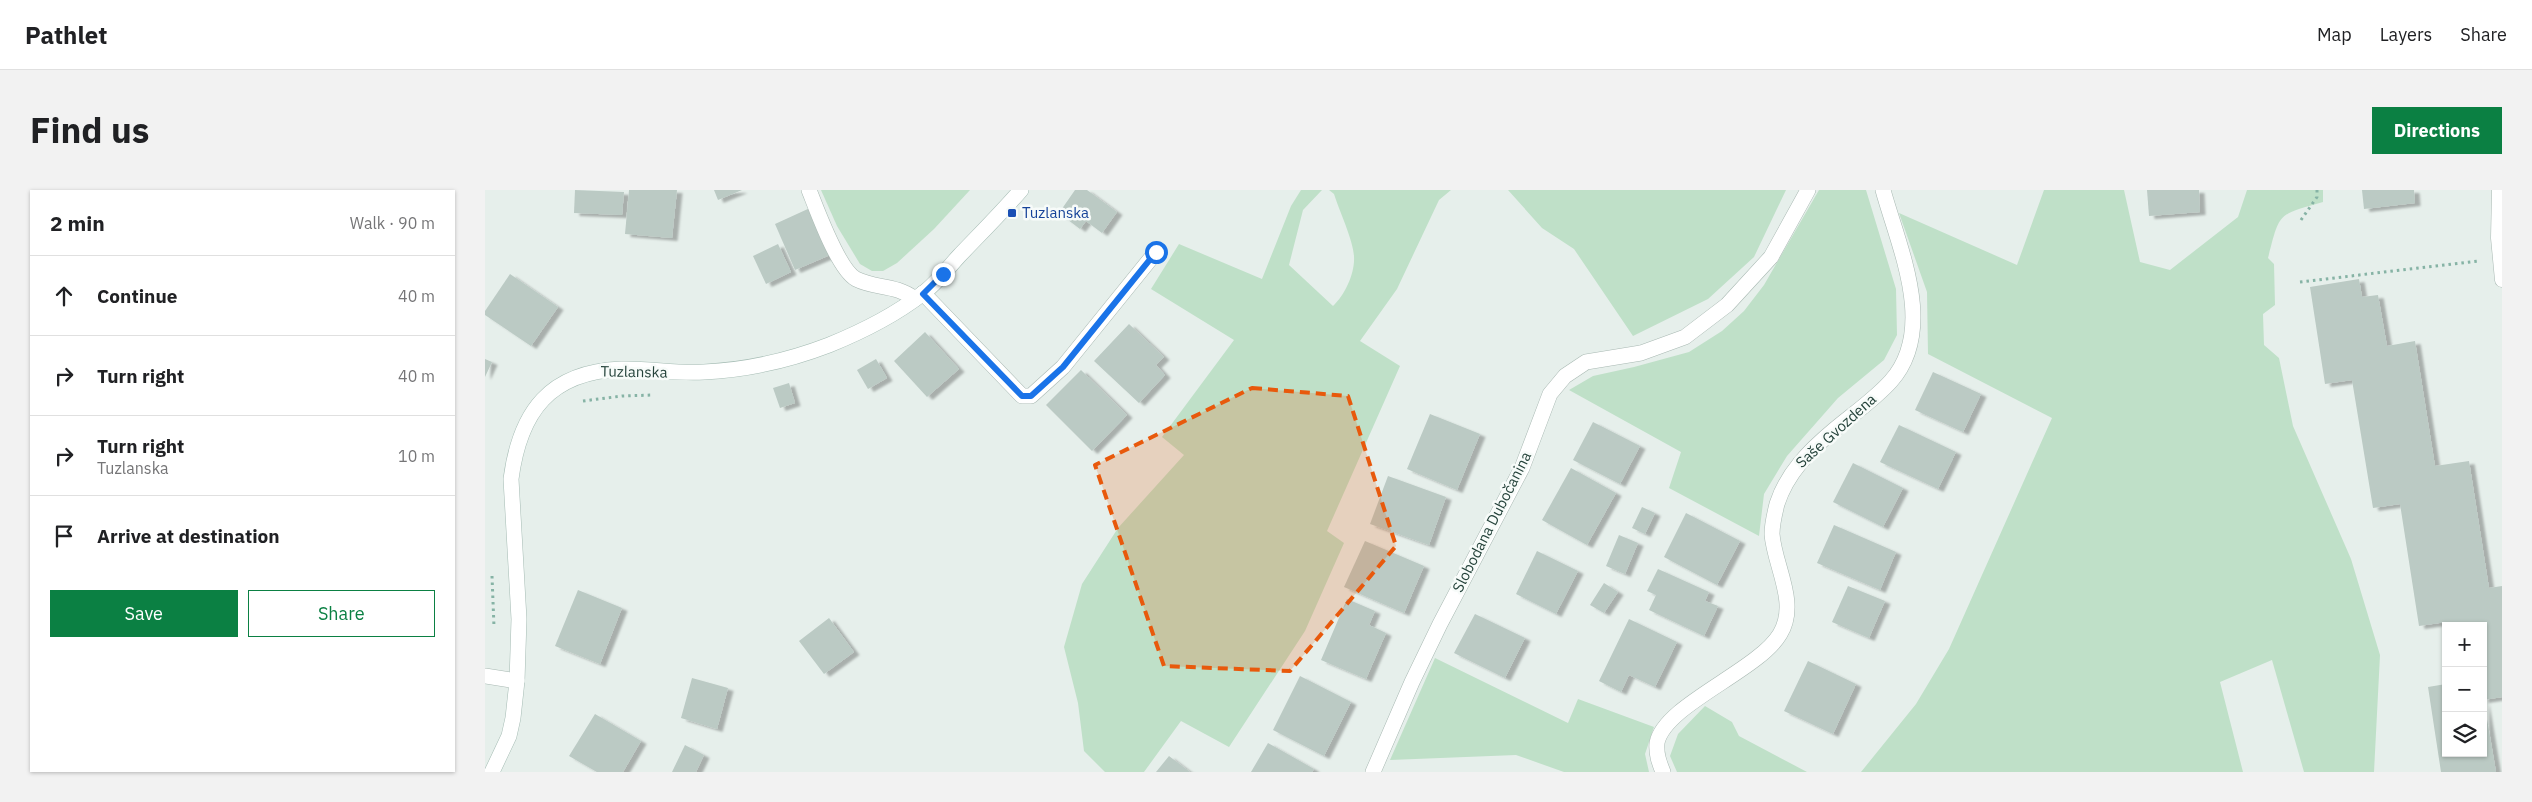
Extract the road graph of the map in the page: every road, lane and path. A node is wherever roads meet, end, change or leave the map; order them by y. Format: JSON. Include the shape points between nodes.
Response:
{"nodes":[{"id":1,"x":809,"y":190,"type":"edge"},
{"id":2,"x":1021,"y":190,"type":"edge"},
{"id":3,"x":1808,"y":190,"type":"edge"},
{"id":4,"x":1883,"y":190,"type":"edge"},
{"id":5,"x":2317,"y":190,"type":"edge"},
{"id":6,"x":2499,"y":190,"type":"edge"},
{"id":7,"x":2301,"y":220,"type":"dead end"},
{"id":8,"x":1156,"y":252,"type":"dead end"},
{"id":9,"x":2462,"y":262,"type":"dead end"},
{"id":10,"x":2502,"y":280,"type":"edge"},
{"id":11,"x":2300,"y":282,"type":"dead end"},
{"id":12,"x":919,"y":296,"type":"junction"},
{"id":13,"x":661,"y":394,"type":"dead end"},
{"id":14,"x":575,"y":403,"type":"dead end"},
{"id":15,"x":492,"y":572,"type":"dead end"},
{"id":16,"x":495,"y":628,"type":"dead end"},
{"id":17,"x":485,"y":676,"type":"edge"},
{"id":18,"x":517,"y":681,"type":"junction"},
{"id":19,"x":492,"y":772,"type":"edge"},
{"id":20,"x":1373,"y":772,"type":"edge"},
{"id":21,"x":1663,"y":772,"type":"edge"}],
"edges":[{"from":1,"to":12,"type":"street","via":[[831,243],[851,275],[857,280]]},
{"from":2,"to":12,"type":"street","name":"Tuzlanska"},
{"from":3,"to":20,"type":"street","name":"Slobodana Dubočanina","via":[[1771,257],[1727,305],[1685,337],[1641,353],[1586,362],[1565,376],[1550,394],[1523,468],[1436,632]]},
{"from":4,"to":21,"type":"street","name":"Saše Gvozdena","via":[[1914,302],[1914,333],[1904,363],[1891,381],[1818,443],[1790,474],[1777,505],[1772,533],[1785,588],[1787,617],[1780,634],[1748,665],[1691,702],[1668,724],[1658,740],[1657,754]]},
{"from":5,"to":7,"type":"path","via":[[2317,197]]},
{"from":6,"to":10,"type":"lane","via":[[2498,238]]},
{"from":8,"to":12,"type":"street","via":[[1063,367],[1031,396],[1022,396]]},
{"from":9,"to":11,"type":"path"},
{"from":12,"to":18,"type":"street","name":"Tuzlanska","via":[[830,345],[787,360],[707,372],[623,369],[590,372],[567,380],[549,393],[534,412],[517,444],[511,479],[519,619]]},
{"from":13,"to":14,"type":"path"},
{"from":15,"to":16,"type":"path"},
{"from":17,"to":18,"type":"street"},
{"from":18,"to":19,"type":"street","name":"Tuzlanska","via":[[509,736]]}]}
